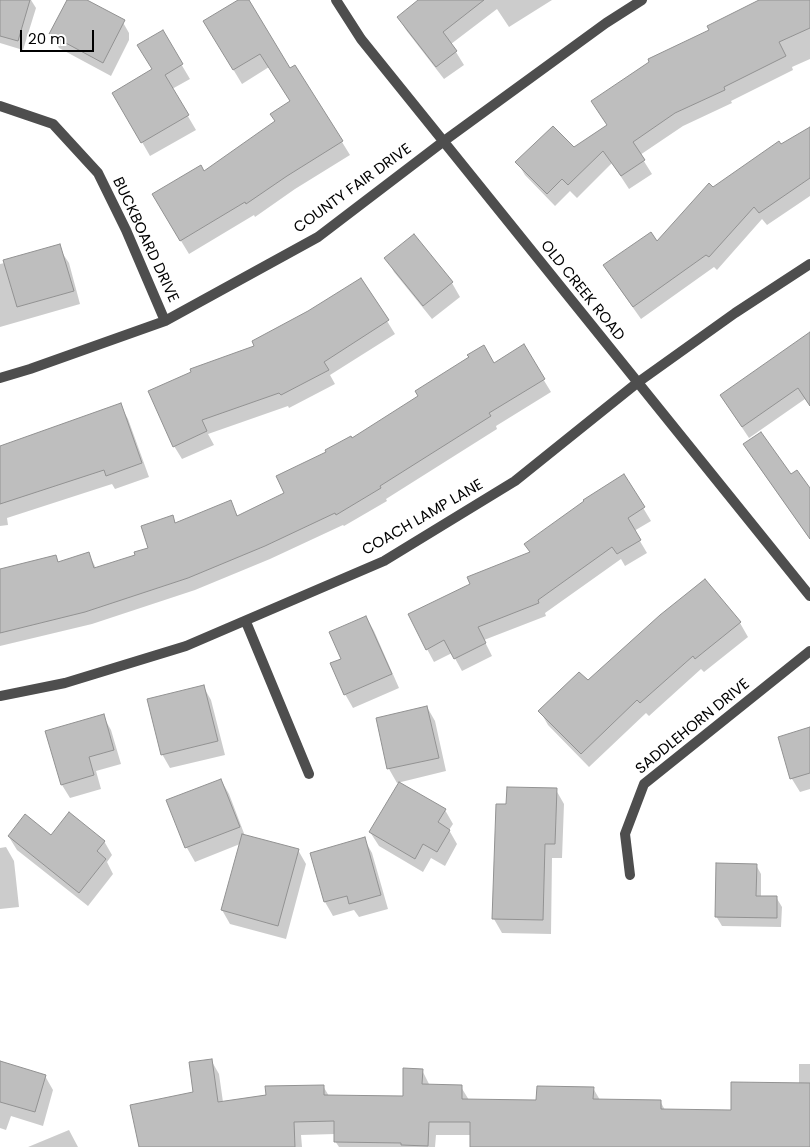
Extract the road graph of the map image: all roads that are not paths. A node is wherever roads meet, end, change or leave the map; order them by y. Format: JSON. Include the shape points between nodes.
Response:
{"nodes":[{"id":1,"x":336,"y":0,"type":"edge"},
{"id":2,"x":642,"y":0,"type":"edge"},
{"id":3,"x":0,"y":106,"type":"edge"},
{"id":4,"x":444,"y":141,"type":"junction"},
{"id":5,"x":810,"y":264,"type":"edge"},
{"id":6,"x":165,"y":321,"type":"junction"},
{"id":7,"x":0,"y":378,"type":"edge"},
{"id":8,"x":637,"y":383,"type":"junction"},
{"id":9,"x":810,"y":596,"type":"edge"},
{"id":10,"x":246,"y":622,"type":"junction"},
{"id":11,"x":810,"y":651,"type":"edge"},
{"id":12,"x":0,"y":696,"type":"edge"},
{"id":13,"x":309,"y":774,"type":"dead end"},
{"id":14,"x":630,"y":875,"type":"dead end"}],
"edges":[{"from":1,"to":4,"type":"street","name":"OLD CREEK ROAD","via":[[361,40]]},
{"from":2,"to":4,"type":"street","name":"COUNTY FAIR DRIVE"},
{"from":3,"to":6,"type":"street","name":"BUCKBOARD DRIVE","via":[[53,124],[98,173]]},
{"from":4,"to":6,"type":"street","name":"COUNTY FAIR DRIVE","via":[[318,237]]},
{"from":4,"to":8,"type":"street","name":"OLD CREEK ROAD"},
{"from":5,"to":8,"type":"street","name":"COACH LAMP LANE"},
{"from":6,"to":7,"type":"street","name":"COUNTY FAIR DRIVE"},
{"from":8,"to":9,"type":"street","name":"OLD CREEK ROAD"},
{"from":8,"to":10,"type":"street","name":"COACH LAMP LANE","via":[[515,481],[392,556]]},
{"from":10,"to":12,"type":"street","name":"COACH LAMP LANE","via":[[186,646],[65,682]]},
{"from":10,"to":13,"type":"street"},
{"from":11,"to":14,"type":"street","name":"SADDLEHORN DRIVE","via":[[644,784],[625,834]]}]}
